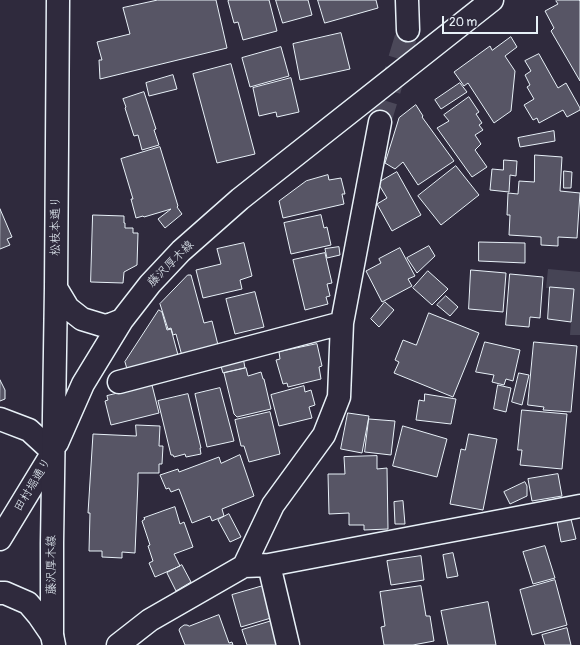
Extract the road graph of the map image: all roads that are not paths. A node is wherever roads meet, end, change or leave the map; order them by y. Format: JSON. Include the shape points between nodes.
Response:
{"nodes":[{"id":1,"x":58,"y":0,"type":"edge"},
{"id":2,"x":407,"y":0,"type":"edge"},
{"id":3,"x":492,"y":0,"type":"edge"},
{"id":4,"x":408,"y":30,"type":"tunnel mouth"},
{"id":5,"x":380,"y":122,"type":"tunnel mouth"},
{"id":6,"x":56,"y":288,"type":"junction"},
{"id":7,"x":122,"y":320,"type":"junction"},
{"id":8,"x":342,"y":323,"type":"junction"},
{"id":9,"x":119,"y":382,"type":"dead end"},
{"id":10,"x":0,"y":419,"type":"edge"},
{"id":11,"x":53,"y":452,"type":"junction"},
{"id":12,"x":580,"y":506,"type":"edge"},
{"id":13,"x":0,"y":539,"type":"edge"},
{"id":14,"x":269,"y":565,"type":"junction"},
{"id":15,"x":244,"y":566,"type":"junction"},
{"id":16,"x":0,"y":593,"type":"edge"},
{"id":17,"x":53,"y":640,"type":"edge"},
{"id":18,"x":118,"y":645,"type":"edge"},
{"id":19,"x":288,"y":645,"type":"edge"}],
"edges":[{"from":1,"to":6,"type":"main road","name":"松枝本通り"},
{"from":2,"to":4,"type":"main road"},
{"from":3,"to":7,"type":"main road","name":"藤沢厚木線","via":[[240,199],[181,251],[150,284]]},
{"from":5,"to":8,"type":"main road"},
{"from":6,"to":7,"type":"main road","via":[[68,308],[82,319],[105,326]]},
{"from":6,"to":11,"type":"main road","name":"松枝本通り"},
{"from":7,"to":11,"type":"main road","name":"藤沢厚木線","via":[[84,384]]},
{"from":8,"to":9,"type":"main road"},
{"from":8,"to":15,"type":"main road","via":[[339,397],[324,435],[273,506]]},
{"from":10,"to":11,"type":"main road","via":[[29,430]]},
{"from":11,"to":13,"type":"main road","name":"田村堀通り"},
{"from":11,"to":17,"type":"main road","name":"藤沢厚木線"},
{"from":12,"to":14,"type":"main road"},
{"from":14,"to":15,"type":"main road"},
{"from":14,"to":19,"type":"main road"},
{"from":15,"to":18,"type":"main road","via":[[150,620]]},
{"from":16,"to":17,"type":"main road","via":[[28,603]]}]}
